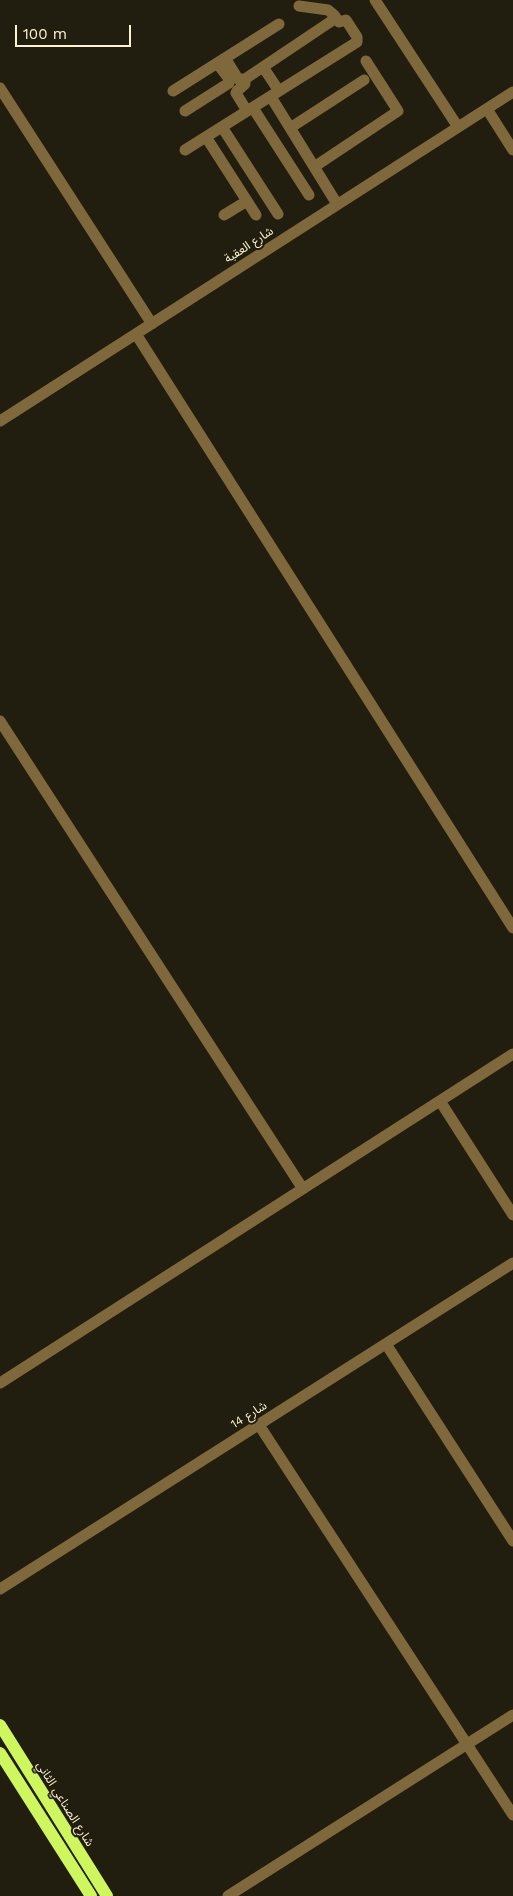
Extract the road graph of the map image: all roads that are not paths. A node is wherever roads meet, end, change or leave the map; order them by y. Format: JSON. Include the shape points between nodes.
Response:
{"nodes":[{"id":1,"x":374,"y":0,"type":"edge"},
{"id":2,"x":299,"y":6,"type":"dead end"},
{"id":3,"x":336,"y":18,"type":"junction"},
{"id":4,"x":279,"y":24,"type":"dead end"},
{"id":5,"x":221,"y":60,"type":"junction"},
{"id":6,"x":366,"y":61,"type":"dead end"},
{"id":7,"x":263,"y":67,"type":"junction"},
{"id":8,"x":245,"y":79,"type":"junction"},
{"id":9,"x":364,"y":80,"type":"dead end"},
{"id":10,"x":0,"y":88,"type":"edge"},
{"id":11,"x":173,"y":91,"type":"dead end"},
{"id":12,"x":513,"y":92,"type":"edge"},
{"id":13,"x":275,"y":94,"type":"junction"},
{"id":14,"x":487,"y":109,"type":"junction"},
{"id":15,"x":250,"y":110,"type":"junction"},
{"id":16,"x":185,"y":111,"type":"dead end"},
{"id":17,"x":222,"y":127,"type":"junction"},
{"id":18,"x":290,"y":128,"type":"junction"},
{"id":19,"x":458,"y":128,"type":"junction"},
{"id":20,"x":206,"y":137,"type":"junction"},
{"id":21,"x":301,"y":146,"type":"junction"},
{"id":22,"x":185,"y":150,"type":"dead end"},
{"id":23,"x":513,"y":150,"type":"edge"},
{"id":24,"x":284,"y":157,"type":"junction"},
{"id":25,"x":314,"y":167,"type":"junction"},
{"id":26,"x":253,"y":177,"type":"junction"},
{"id":27,"x":238,"y":186,"type":"junction"},
{"id":28,"x":309,"y":196,"type":"dead end"},
{"id":29,"x":247,"y":201,"type":"junction"},
{"id":30,"x":337,"y":204,"type":"junction"},
{"id":31,"x":278,"y":214,"type":"dead end"},
{"id":32,"x":224,"y":215,"type":"dead end"},
{"id":33,"x":256,"y":215,"type":"dead end"},
{"id":34,"x":152,"y":324,"type":"junction"},
{"id":35,"x":136,"y":334,"type":"junction"},
{"id":36,"x":1,"y":418,"type":"edge"},
{"id":37,"x":0,"y":721,"type":"edge"},
{"id":38,"x":513,"y":928,"type":"edge"},
{"id":39,"x":513,"y":1054,"type":"edge"},
{"id":40,"x":440,"y":1101,"type":"junction"},
{"id":41,"x":303,"y":1189,"type":"junction"},
{"id":42,"x":513,"y":1215,"type":"edge"},
{"id":43,"x":513,"y":1263,"type":"edge"},
{"id":44,"x":386,"y":1344,"type":"junction"},
{"id":45,"x":0,"y":1383,"type":"edge"},
{"id":46,"x":259,"y":1424,"type":"junction"},
{"id":47,"x":513,"y":1541,"type":"edge"},
{"id":48,"x":0,"y":1590,"type":"edge"},
{"id":49,"x":513,"y":1714,"type":"edge"},
{"id":50,"x":0,"y":1726,"type":"edge"},
{"id":51,"x":467,"y":1744,"type":"junction"},
{"id":52,"x":0,"y":1753,"type":"edge"},
{"id":53,"x":513,"y":1815,"type":"edge"},
{"id":54,"x":91,"y":1896,"type":"edge"},
{"id":55,"x":107,"y":1896,"type":"edge"},
{"id":56,"x":228,"y":1896,"type":"edge"}],
"edges":[{"from":1,"to":19,"type":"street"},
{"from":2,"to":3,"type":"street","via":[[328,10]]},
{"from":3,"to":7,"type":"street"},
{"from":3,"to":13,"type":"street","via":[[339,22],[346,20],[358,37],[357,42]]},
{"from":4,"to":5,"type":"street"},
{"from":5,"to":8,"type":"street","via":[[238,78]]},
{"from":5,"to":11,"type":"street"},
{"from":5,"to":16,"type":"street","via":[[228,83]]},
{"from":6,"to":25,"type":"street","via":[[398,111]]},
{"from":7,"to":8,"type":"street"},
{"from":7,"to":13,"type":"street"},
{"from":8,"to":15,"type":"street","via":[[244,86],[236,92]]},
{"from":9,"to":18,"type":"street"},
{"from":10,"to":34,"type":"street"},
{"from":12,"to":14,"type":"street","name":"شارع العقبة"},
{"from":13,"to":15,"type":"street"},
{"from":13,"to":18,"type":"street"},
{"from":14,"to":19,"type":"street","name":"شارع العقبة"},
{"from":14,"to":23,"type":"street"},
{"from":15,"to":17,"type":"street"},
{"from":15,"to":24,"type":"street"},
{"from":17,"to":20,"type":"street"},
{"from":17,"to":26,"type":"street"},
{"from":18,"to":21,"type":"street"},
{"from":19,"to":30,"type":"street","name":"شارع العقبة"},
{"from":20,"to":22,"type":"street"},
{"from":20,"to":27,"type":"street"},
{"from":21,"to":24,"type":"street"},
{"from":21,"to":25,"type":"street"},
{"from":24,"to":28,"type":"street"},
{"from":25,"to":30,"type":"street"},
{"from":26,"to":27,"type":"street"},
{"from":26,"to":31,"type":"street"},
{"from":27,"to":29,"type":"street"},
{"from":29,"to":32,"type":"street"},
{"from":29,"to":33,"type":"street"},
{"from":30,"to":34,"type":"street","name":"شارع العقبة"},
{"from":34,"to":35,"type":"street","name":"شارع العقبة"},
{"from":35,"to":36,"type":"street","name":"شارع العقبة"},
{"from":35,"to":38,"type":"street"},
{"from":37,"to":41,"type":"street"},
{"from":39,"to":40,"type":"street"},
{"from":40,"to":41,"type":"street"},
{"from":40,"to":42,"type":"street"},
{"from":41,"to":45,"type":"street"},
{"from":43,"to":44,"type":"street","name":"شارع 14"},
{"from":44,"to":46,"type":"street","name":"شارع 14"},
{"from":44,"to":47,"type":"street"},
{"from":46,"to":48,"type":"street","name":"شارع 14"},
{"from":46,"to":51,"type":"street"},
{"from":49,"to":51,"type":"street"},
{"from":50,"to":55,"type":"main road","name":"شارع الصناعي الثاني"},
{"from":51,"to":53,"type":"street"},
{"from":51,"to":56,"type":"street"},
{"from":52,"to":54,"type":"main road"}]}
